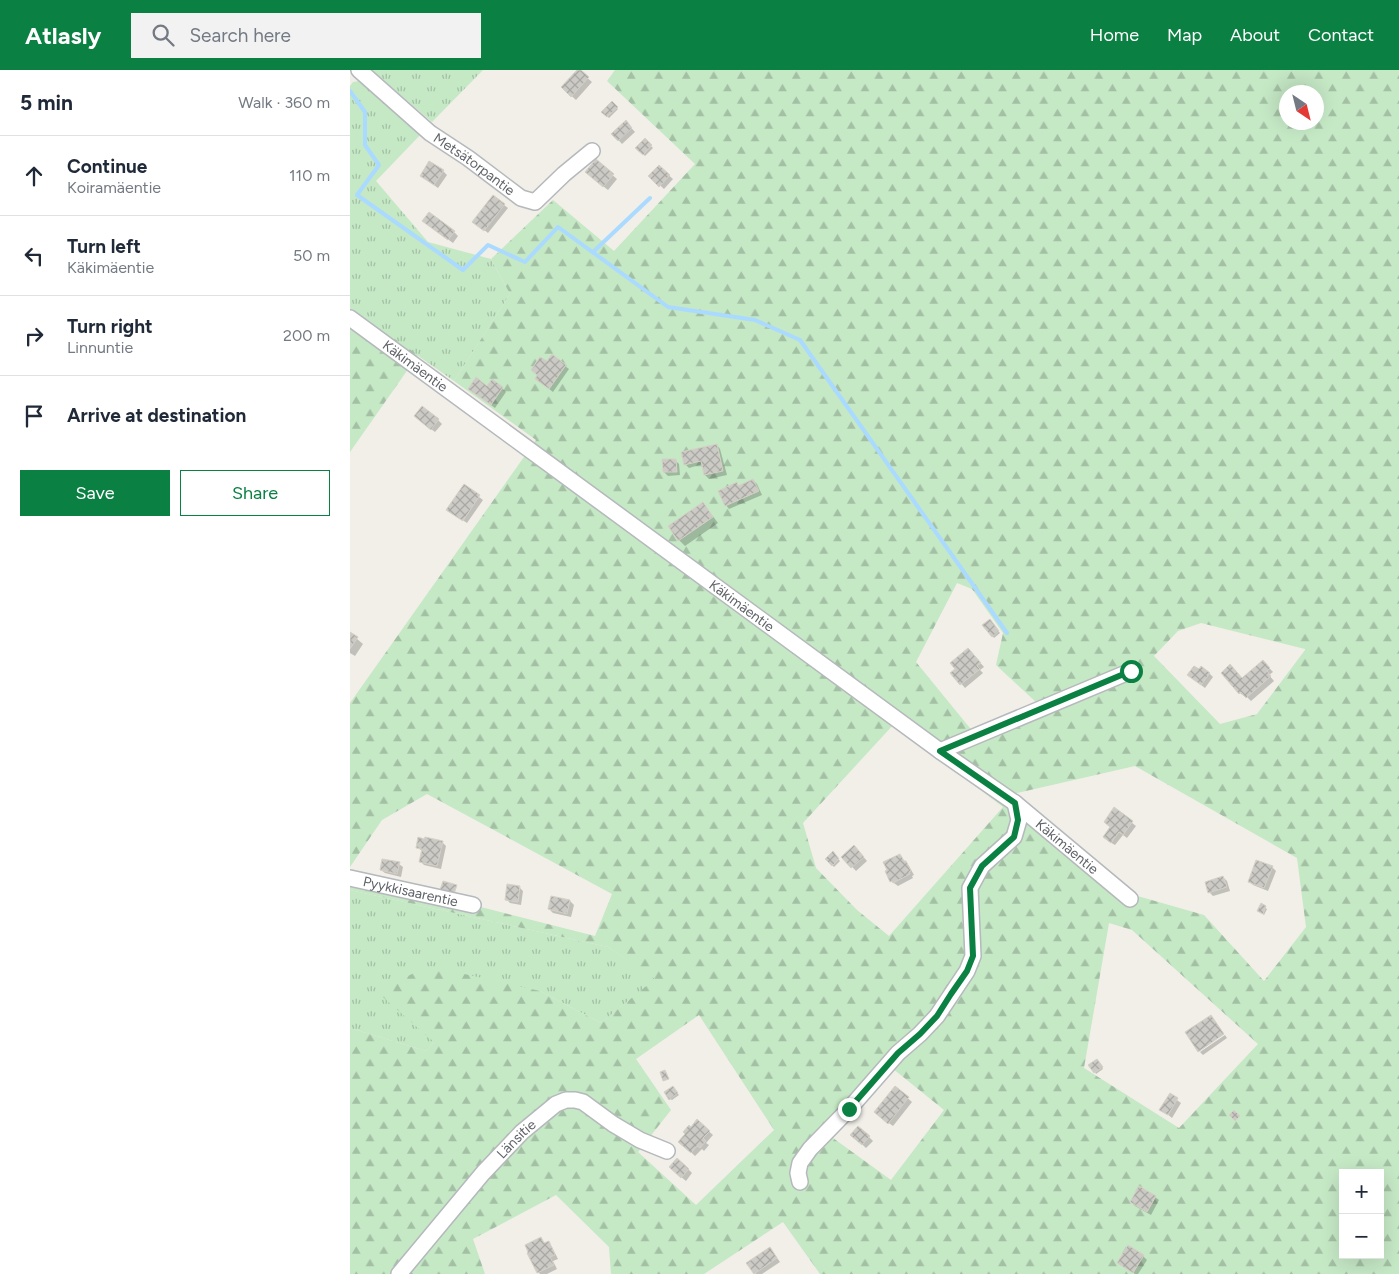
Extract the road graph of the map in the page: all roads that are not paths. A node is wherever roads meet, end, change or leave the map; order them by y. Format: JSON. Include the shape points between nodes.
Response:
{"nodes":[{"id":1,"x":354,"y":70,"type":"edge"},
{"id":2,"x":360,"y":70,"type":"edge"},
{"id":3,"x":350,"y":75,"type":"edge"},
{"id":4,"x":592,"y":151,"type":"dead end"},
{"id":5,"x":350,"y":318,"type":"edge"},
{"id":6,"x":1131,"y":671,"type":"dead end"},
{"id":7,"x":940,"y":751,"type":"junction"},
{"id":8,"x":1015,"y":803,"type":"junction"},
{"id":9,"x":350,"y":878,"type":"edge"},
{"id":10,"x":1130,"y":899,"type":"dead end"},
{"id":11,"x":472,"y":905,"type":"dead end"},
{"id":12,"x":668,"y":1151,"type":"dead end"},
{"id":13,"x":800,"y":1182,"type":"dead end"},
{"id":14,"x":399,"y":1274,"type":"edge"}],
"edges":[{"from":1,"to":3,"type":"street"},
{"from":2,"to":4,"type":"street","name":"Metsätorpantie","via":[[430,133],[521,198],[535,202]]},
{"from":5,"to":7,"type":"street","name":"Käkimäentie"},
{"from":6,"to":7,"type":"street"},
{"from":7,"to":8,"type":"street","name":"Käkimäentie"},
{"from":8,"to":10,"type":"street","name":"Käkimäentie"},
{"from":8,"to":13,"type":"street","via":[[1018,820],[1014,837],[982,866],[970,888],[973,956],[967,971],[937,1016],[898,1053],[810,1149],[800,1162]]},
{"from":9,"to":11,"type":"street","name":"Pyykkisaarentie"},
{"from":12,"to":14,"type":"street","name":"Länsitie","via":[[613,1124],[583,1102],[566,1100],[556,1104],[522,1132],[483,1174]]}]}
